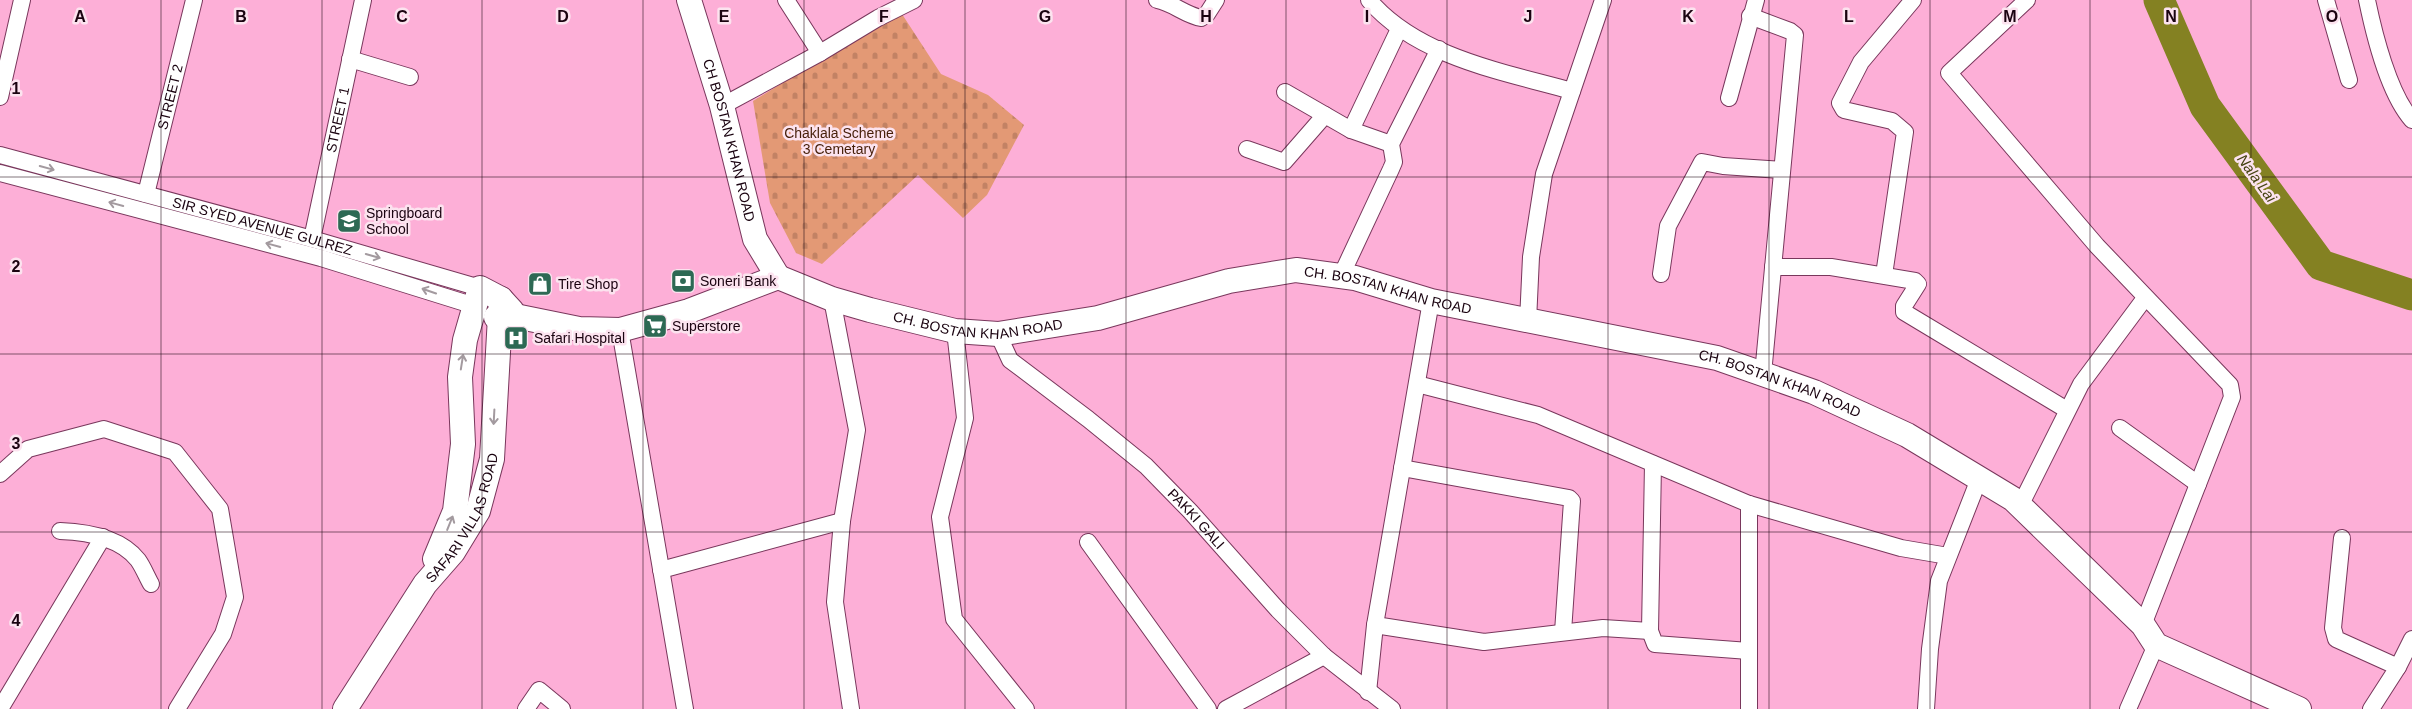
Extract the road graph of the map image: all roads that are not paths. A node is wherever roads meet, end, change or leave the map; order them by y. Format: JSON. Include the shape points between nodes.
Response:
{"nodes":[{"id":1,"x":22,"y":0,"type":"edge"},
{"id":2,"x":194,"y":0,"type":"edge"},
{"id":3,"x":363,"y":0,"type":"edge"},
{"id":4,"x":689,"y":0,"type":"edge"},
{"id":5,"x":786,"y":0,"type":"edge"},
{"id":6,"x":914,"y":0,"type":"edge"},
{"id":7,"x":1157,"y":0,"type":"edge"},
{"id":8,"x":1216,"y":0,"type":"edge"},
{"id":9,"x":1369,"y":0,"type":"edge"},
{"id":10,"x":1603,"y":0,"type":"edge"},
{"id":11,"x":1756,"y":0,"type":"edge"},
{"id":12,"x":1913,"y":0,"type":"edge"},
{"id":13,"x":2027,"y":0,"type":"edge"},
{"id":14,"x":2326,"y":0,"type":"edge"},
{"id":15,"x":2367,"y":0,"type":"edge"},
{"id":16,"x":1750,"y":16,"type":"junction"},
{"id":17,"x":1399,"y":29,"type":"junction"},
{"id":18,"x":1439,"y":49,"type":"junction"},
{"id":19,"x":820,"y":53,"type":"junction"},
{"id":20,"x":350,"y":59,"type":"junction"},
{"id":21,"x":410,"y":78,"type":"dead end"},
{"id":22,"x":2349,"y":80,"type":"dead end"},
{"id":23,"x":1285,"y":92,"type":"dead end"},
{"id":24,"x":1572,"y":92,"type":"junction"},
{"id":25,"x":0,"y":97,"type":"edge"},
{"id":26,"x":1729,"y":98,"type":"dead end"},
{"id":27,"x":722,"y":106,"type":"junction"},
{"id":28,"x":1325,"y":115,"type":"junction"},
{"id":29,"x":2412,"y":120,"type":"edge"},
{"id":30,"x":1351,"y":130,"type":"junction"},
{"id":31,"x":1391,"y":144,"type":"junction"},
{"id":32,"x":1247,"y":149,"type":"dead end"},
{"id":33,"x":0,"y":155,"type":"edge"},
{"id":34,"x":1782,"y":170,"type":"junction"},
{"id":35,"x":0,"y":173,"type":"edge"},
{"id":36,"x":146,"y":194,"type":"junction"},
{"id":37,"x":312,"y":238,"type":"junction"},
{"id":38,"x":1773,"y":268,"type":"junction"},
{"id":39,"x":1661,"y":274,"type":"dead end"},
{"id":40,"x":1884,"y":275,"type":"junction"},
{"id":41,"x":1341,"y":276,"type":"junction"},
{"id":42,"x":778,"y":277,"type":"junction"},
{"id":43,"x":478,"y":297,"type":"junction"},
{"id":44,"x":2145,"y":298,"type":"junction"},
{"id":45,"x":832,"y":299,"type":"junction"},
{"id":46,"x":1431,"y":300,"type":"junction"},
{"id":47,"x":505,"y":311,"type":"junction"},
{"id":48,"x":1528,"y":321,"type":"junction"},
{"id":49,"x":620,"y":330,"type":"junction"},
{"id":50,"x":955,"y":331,"type":"junction"},
{"id":51,"x":998,"y":334,"type":"junction"},
{"id":52,"x":1763,"y":374,"type":"junction"},
{"id":53,"x":1417,"y":384,"type":"junction"},
{"id":54,"x":2068,"y":410,"type":"junction"},
{"id":55,"x":2120,"y":428,"type":"dead end"},
{"id":56,"x":1653,"y":464,"type":"junction"},
{"id":57,"x":1402,"y":468,"type":"junction"},
{"id":58,"x":0,"y":474,"type":"edge"},
{"id":59,"x":1979,"y":479,"type":"junction"},
{"id":60,"x":2198,"y":484,"type":"junction"},
{"id":61,"x":1749,"y":504,"type":"junction"},
{"id":62,"x":2020,"y":506,"type":"junction"},
{"id":63,"x":842,"y":521,"type":"junction"},
{"id":64,"x":60,"y":530,"type":"dead end"},
{"id":65,"x":103,"y":537,"type":"junction"},
{"id":66,"x":2342,"y":538,"type":"dead end"},
{"id":67,"x":1088,"y":542,"type":"dead end"},
{"id":68,"x":1948,"y":556,"type":"junction"},
{"id":69,"x":661,"y":570,"type":"junction"},
{"id":70,"x":151,"y":584,"type":"dead end"},
{"id":71,"x":425,"y":584,"type":"junction"},
{"id":72,"x":1374,"y":625,"type":"junction"},
{"id":73,"x":2143,"y":625,"type":"junction"},
{"id":74,"x":1650,"y":631,"type":"junction"},
{"id":75,"x":1564,"y":632,"type":"junction"},
{"id":76,"x":2412,"y":639,"type":"edge"},
{"id":77,"x":2156,"y":645,"type":"junction"},
{"id":78,"x":1749,"y":652,"type":"junction"},
{"id":79,"x":1324,"y":656,"type":"junction"},
{"id":80,"x":2403,"y":666,"type":"edge"},
{"id":81,"x":1368,"y":692,"type":"junction"},
{"id":82,"x":0,"y":709,"type":"edge"},
{"id":83,"x":177,"y":709,"type":"edge"},
{"id":84,"x":345,"y":709,"type":"edge"},
{"id":85,"x":526,"y":709,"type":"edge"},
{"id":86,"x":562,"y":709,"type":"edge"},
{"id":87,"x":685,"y":709,"type":"edge"},
{"id":88,"x":851,"y":709,"type":"edge"},
{"id":89,"x":1026,"y":709,"type":"edge"},
{"id":90,"x":1208,"y":709,"type":"edge"},
{"id":91,"x":1226,"y":709,"type":"edge"},
{"id":92,"x":1392,"y":709,"type":"edge"},
{"id":93,"x":1749,"y":709,"type":"edge"},
{"id":94,"x":1926,"y":709,"type":"edge"},
{"id":95,"x":2128,"y":709,"type":"edge"},
{"id":96,"x":2299,"y":709,"type":"edge"},
{"id":97,"x":2371,"y":709,"type":"edge"}],
"edges":[{"from":1,"to":25,"type":"street"},
{"from":2,"to":36,"type":"street","name":"STREET 2"},
{"from":3,"to":20,"type":"street","name":"STREET 1"},
{"from":4,"to":27,"type":"main road","name":"CH BOSTAN KHAN ROAD"},
{"from":5,"to":19,"type":"street"},
{"from":6,"to":19,"type":"street"},
{"from":7,"to":8,"type":"street","via":[[1201,18]]},
{"from":9,"to":17,"type":"street"},
{"from":10,"to":24,"type":"street"},
{"from":11,"to":16,"type":"street"},
{"from":12,"to":40,"type":"street","via":[[1860,62],[1840,103],[1844,110],[1892,122],[1905,132]]},
{"from":13,"to":44,"type":"street","via":[[1949,73]]},
{"from":14,"to":22,"type":"street"},
{"from":15,"to":29,"type":"street","via":[[2375,39],[2403,108]]},
{"from":16,"to":26,"type":"street"},
{"from":16,"to":34,"type":"street","via":[[1790,31],[1795,36]]},
{"from":17,"to":18,"type":"street"},
{"from":17,"to":30,"type":"street"},
{"from":18,"to":24,"type":"street","via":[[1461,60]]},
{"from":18,"to":31,"type":"street"},
{"from":19,"to":27,"type":"street"},
{"from":20,"to":21,"type":"street"},
{"from":20,"to":37,"type":"street","name":"STREET 1"},
{"from":23,"to":28,"type":"street"},
{"from":24,"to":48,"type":"street","via":[[1544,174],[1531,257]]},
{"from":27,"to":42,"type":"main road","name":"CH BOSTAN KHAN ROAD","via":[[755,239]]},
{"from":28,"to":30,"type":"street"},
{"from":28,"to":32,"type":"street","via":[[1284,162]]},
{"from":30,"to":31,"type":"street"},
{"from":31,"to":41,"type":"street","via":[[1394,162],[1391,170]]},
{"from":33,"to":36,"type":"street","name":"SIR SYED AVENUE GULREZ","one_way":true},
{"from":34,"to":38,"type":"street"},
{"from":34,"to":39,"type":"street","via":[[1702,162],[1668,226]]},
{"from":43,"to":35,"type":"street","name":"SIR SYED AVENUE GULREZ","one_way":true},
{"from":36,"to":37,"type":"street","name":"SIR SYED AVENUE GULREZ"},
{"from":37,"to":43,"type":"street","name":"SIR SYED AVENUE GULREZ","one_way":true},
{"from":38,"to":40,"type":"street","via":[[1831,267]]},
{"from":38,"to":52,"type":"street"},
{"from":40,"to":54,"type":"street","via":[[1918,284],[1904,306],[1904,312]]},
{"from":41,"to":46,"type":"main road","name":"CH. BOSTAN KHAN ROAD"},
{"from":41,"to":51,"type":"main road","name":"CH. BOSTAN KHAN ROAD","via":[[1296,270],[1229,281],[1098,318]]},
{"from":42,"to":45,"type":"main road","name":"CH. BOSTAN KHAN ROAD"},
{"from":42,"to":49,"type":"main road","name":"SIR SYED AVENUE GULREZ","via":[[689,311]]},
{"from":43,"to":47,"type":"main road","name":"SIR SYED AVENUE GULREZ"},
{"from":71,"to":43,"type":"main road","one_way":true,"via":[[455,511],[463,444],[460,377],[465,340]]},
{"from":44,"to":54,"type":"street","via":[[2081,384]]},
{"from":44,"to":60,"type":"street","via":[[2230,386],[2232,397]]},
{"from":45,"to":50,"type":"main road","name":"CH. BOSTAN KHAN ROAD"},
{"from":45,"to":63,"type":"street","via":[[857,430]]},
{"from":46,"to":48,"type":"main road","name":"CH. BOSTAN KHAN ROAD"},
{"from":46,"to":53,"type":"street"},
{"from":47,"to":49,"type":"main road","name":"SIR SYED AVENUE GULREZ","via":[[579,329]]},
{"from":47,"to":71,"type":"main road","name":"SAFARI VILLAS ROAD","one_way":true,"via":[[492,459],[478,511],[453,552]]},
{"from":48,"to":52,"type":"main road","name":"CH. BOSTAN KHAN ROAD","via":[[1717,358]]},
{"from":49,"to":69,"type":"street"},
{"from":50,"to":51,"type":"main road","name":"CH. BOSTAN KHAN ROAD"},
{"from":50,"to":89,"type":"street","via":[[965,418],[940,517],[954,619]]},
{"from":51,"to":79,"type":"street","name":"PAKKI GALI","via":[[1010,360],[1146,466]]},
{"from":52,"to":59,"type":"main road","name":"CH. BOSTAN KHAN ROAD","via":[[1814,392],[1906,435]]},
{"from":53,"to":56,"type":"street","via":[[1538,416]]},
{"from":53,"to":57,"type":"street"},
{"from":54,"to":62,"type":"street"},
{"from":55,"to":60,"type":"street"},
{"from":56,"to":61,"type":"street"},
{"from":56,"to":74,"type":"street"},
{"from":57,"to":72,"type":"street"},
{"from":57,"to":75,"type":"street","via":[[1572,501]]},
{"from":58,"to":83,"type":"street","via":[[28,449],[104,429],[175,452],[220,509],[235,597],[223,634]]},
{"from":59,"to":62,"type":"main road","name":"CH. BOSTAN KHAN ROAD"},
{"from":59,"to":68,"type":"street"},
{"from":60,"to":73,"type":"street"},
{"from":61,"to":68,"type":"street","via":[[1901,548]]},
{"from":61,"to":78,"type":"street"},
{"from":62,"to":73,"type":"main road","name":"CH. BOSTAN KHAN ROAD"},
{"from":63,"to":69,"type":"street"},
{"from":63,"to":88,"type":"street","via":[[835,602]]},
{"from":64,"to":65,"type":"street"},
{"from":65,"to":70,"type":"street","via":[[138,560]]},
{"from":65,"to":82,"type":"street"},
{"from":66,"to":80,"type":"street","via":[[2333,628],[2336,638]]},
{"from":67,"to":90,"type":"street"},
{"from":68,"to":94,"type":"street","via":[[1938,581]]},
{"from":69,"to":87,"type":"street"},
{"from":71,"to":84,"type":"main road","name":"SAFARI VILLAS ROAD"},
{"from":72,"to":75,"type":"street","via":[[1484,642]]},
{"from":72,"to":81,"type":"street"},
{"from":73,"to":77,"type":"main road","name":"CH. BOSTAN KHAN ROAD"},
{"from":74,"to":75,"type":"street","via":[[1603,628]]},
{"from":74,"to":78,"type":"street","via":[[1655,644]]},
{"from":76,"to":80,"type":"street"},
{"from":77,"to":95,"type":"street"},
{"from":77,"to":96,"type":"main road"},
{"from":78,"to":93,"type":"street"},
{"from":79,"to":81,"type":"street","name":"PAKKI GALI"},
{"from":79,"to":91,"type":"street"},
{"from":80,"to":97,"type":"street"},
{"from":81,"to":92,"type":"street","name":"PAKKI GALI"},
{"from":85,"to":86,"type":"street","via":[[539,690]]}]}
